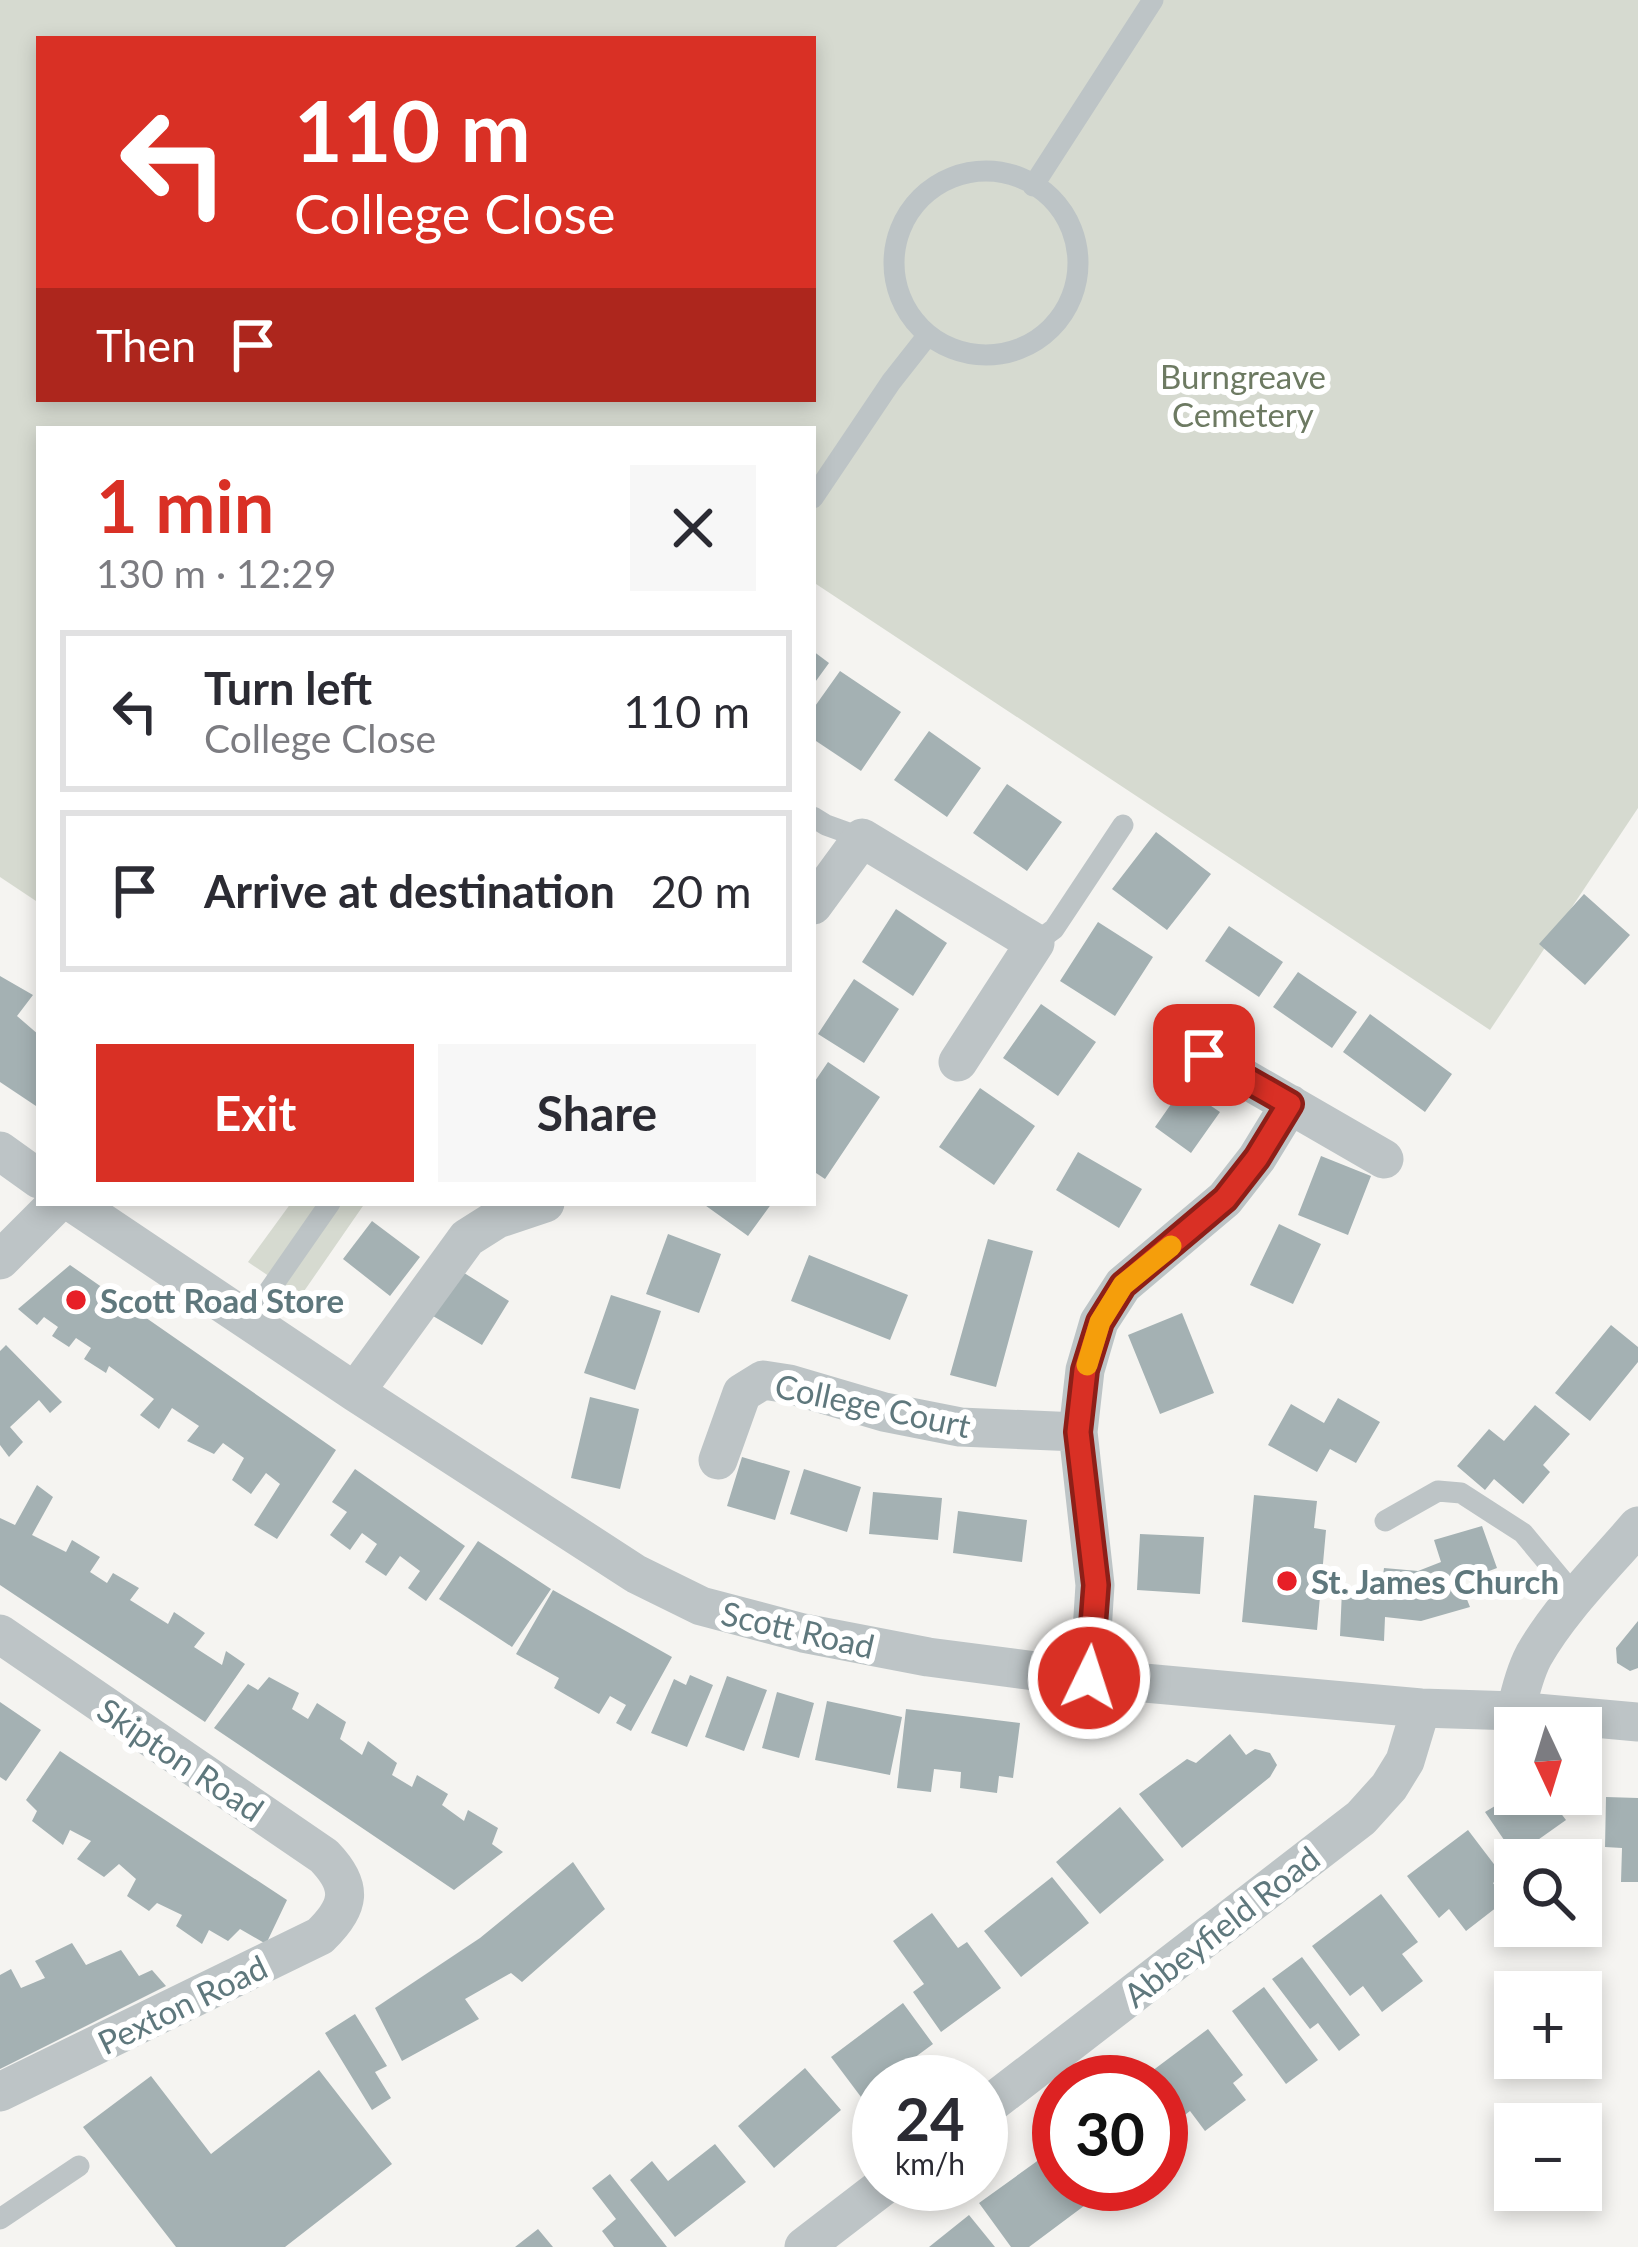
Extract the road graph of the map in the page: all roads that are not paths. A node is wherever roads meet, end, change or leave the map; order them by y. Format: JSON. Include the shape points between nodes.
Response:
{"nodes":[{"id":1,"x":1153,"y":0,"type":"edge"},
{"id":2,"x":1033,"y":185,"type":"junction"},
{"id":3,"x":928,"y":335,"type":"junction"},
{"id":4,"x":816,"y":494,"type":"edge"},
{"id":5,"x":816,"y":819,"type":"edge"},
{"id":6,"x":1123,"y":825,"type":"dead end"},
{"id":7,"x":862,"y":838,"type":"junction"},
{"id":8,"x":816,"y":901,"type":"edge"},
{"id":9,"x":1034,"y":943,"type":"junction"},
{"id":10,"x":1204,"y":1055,"type":"dead end"},
{"id":11,"x":958,"y":1062,"type":"dead end"},
{"id":12,"x":1290,"y":1104,"type":"junction"},
{"id":13,"x":0,"y":1151,"type":"edge"},
{"id":14,"x":1384,"y":1159,"type":"dead end"},
{"id":15,"x":36,"y":1177,"type":"edge"},
{"id":16,"x":54,"y":1206,"type":"edge"},
{"id":17,"x":77,"y":1206,"type":"edge"},
{"id":18,"x":328,"y":1206,"type":"edge"},
{"id":19,"x":537,"y":1206,"type":"edge"},
{"id":20,"x":0,"y":1260,"type":"edge"},
{"id":21,"x":248,"y":1321,"type":"junction"},
{"id":22,"x":355,"y":1392,"type":"junction"},
{"id":23,"x":1078,"y":1432,"type":"junction"},
{"id":24,"x":718,"y":1460,"type":"dead end"},
{"id":25,"x":1385,"y":1521,"type":"dead end"},
{"id":26,"x":1638,"y":1526,"type":"edge"},
{"id":27,"x":1577,"y":1598,"type":"junction"},
{"id":28,"x":0,"y":1634,"type":"edge"},
{"id":29,"x":1089,"y":1678,"type":"junction"},
{"id":30,"x":1517,"y":1707,"type":"edge"},
{"id":31,"x":1420,"y":1708,"type":"junction"},
{"id":32,"x":1494,"y":1710,"type":"edge"},
{"id":33,"x":1602,"y":1719,"type":"edge"},
{"id":34,"x":1638,"y":1722,"type":"edge"},
{"id":35,"x":345,"y":1897,"type":"joint"},
{"id":36,"x":1008,"y":2090,"type":"edge"},
{"id":37,"x":0,"y":2092,"type":"edge"},
{"id":38,"x":79,"y":2166,"type":"dead end"},
{"id":39,"x":852,"y":2210,"type":"edge"},
{"id":40,"x":0,"y":2219,"type":"edge"},
{"id":41,"x":804,"y":2247,"type":"edge"}],
"edges":[{"from":1,"to":2,"type":"lane"},
{"from":2,"to":3,"type":"lane","via":[[1010,173],[977,171],[946,179],[913,205],[893,260],[897,291]]},
{"from":2,"to":3,"type":"lane","via":[[1066,216],[1077,247],[1066,310],[1050,330],[1007,353],[967,354]]},
{"from":3,"to":4,"type":"lane"},
{"from":5,"to":7,"type":"lane"},
{"from":6,"to":9,"type":"lane","via":[[1054,929]]},
{"from":7,"to":8,"type":"street"},
{"from":7,"to":9,"type":"street"},
{"from":9,"to":11,"type":"street"},
{"from":10,"to":12,"type":"street"},
{"from":12,"to":14,"type":"street"},
{"from":12,"to":23,"type":"street","via":[[1225,1199],[1123,1285],[1085,1370]]},
{"from":13,"to":15,"type":"street"},
{"from":16,"to":20,"type":"street"},
{"from":17,"to":21,"type":"street","name":"Scott Road"},
{"from":18,"to":21,"type":"lane"},
{"from":19,"to":22,"type":"street","via":[[467,1238]]},
{"from":21,"to":22,"type":"street","name":"Scott Road"},
{"from":22,"to":29,"type":"street","name":"Scott Road","via":[[636,1574],[700,1606],[928,1658]]},
{"from":23,"to":24,"type":"street","name":"College Court","via":[[960,1427],[763,1380],[742,1393]]},
{"from":23,"to":29,"type":"street","via":[[1096,1585]]},
{"from":25,"to":27,"type":"lane","via":[[1438,1491],[1461,1492],[1523,1533]]},
{"from":26,"to":27,"type":"street"},
{"from":27,"to":30,"type":"street","via":[[1534,1656]]},
{"from":28,"to":35,"type":"street","name":"Skipton Road","via":[[324,1856],[342,1876]]},
{"from":29,"to":31,"type":"street","name":"Scott Road"},
{"from":31,"to":32,"type":"street","name":"Scott Road"},
{"from":31,"to":36,"type":"street","name":"Abbeyfield Road","via":[[1405,1761],[1361,1818]]},
{"from":33,"to":34,"type":"street","name":"Scott Road"},
{"from":35,"to":37,"type":"street","name":"Pexton Road","via":[[340,1918],[320,1936]]},
{"from":38,"to":40,"type":"lane"},
{"from":39,"to":41,"type":"street"}]}
